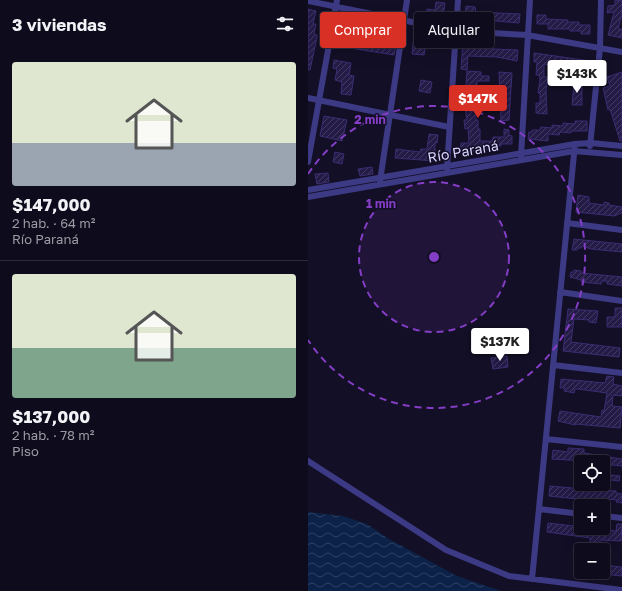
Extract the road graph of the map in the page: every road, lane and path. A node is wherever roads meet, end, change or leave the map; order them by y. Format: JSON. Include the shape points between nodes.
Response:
{"nodes":[{"id":1,"x":408,"y":0,"type":"edge"},
{"id":2,"x":458,"y":0,"type":"edge"},
{"id":3,"x":530,"y":0,"type":"edge"},
{"id":4,"x":601,"y":0,"type":"edge"},
{"id":5,"x":308,"y":1,"type":"edge"},
{"id":6,"x":336,"y":3,"type":"edge"},
{"id":7,"x":372,"y":12,"type":"edge"},
{"id":8,"x":406,"y":12,"type":"edge"},
{"id":9,"x":457,"y":12,"type":"edge"},
{"id":10,"x":494,"y":33,"type":"edge"},
{"id":11,"x":527,"y":35,"type":"junction"},
{"id":12,"x":400,"y":48,"type":"edge"},
{"id":13,"x":455,"y":48,"type":"edge"},
{"id":14,"x":600,"y":48,"type":"junction"},
{"id":15,"x":622,"y":52,"type":"edge"},
{"id":16,"x":308,"y":98,"type":"edge"},
{"id":17,"x":318,"y":99,"type":"junction"},
{"id":18,"x":390,"y":115,"type":"junction"},
{"id":19,"x":449,"y":127,"type":"junction"},
{"id":20,"x":591,"y":143,"type":"junction"},
{"id":21,"x":575,"y":144,"type":"junction"},
{"id":22,"x":622,"y":146,"type":"edge"},
{"id":23,"x":590,"y":151,"type":"junction"},
{"id":24,"x":574,"y":152,"type":"junction"},
{"id":25,"x":521,"y":153,"type":"junction"},
{"id":26,"x":622,"y":155,"type":"edge"},
{"id":27,"x":520,"y":161,"type":"junction"},
{"id":28,"x":308,"y":162,"type":"edge"},
{"id":29,"x":447,"y":166,"type":"junction"},
{"id":30,"x":448,"y":173,"type":"junction"},
{"id":31,"x":380,"y":182,"type":"junction"},
{"id":32,"x":308,"y":190,"type":"edge"},
{"id":33,"x":308,"y":197,"type":"edge"},
{"id":34,"x":568,"y":223,"type":"junction"},
{"id":35,"x":622,"y":230,"type":"edge"},
{"id":36,"x":560,"y":292,"type":"junction"},
{"id":37,"x":622,"y":301,"type":"edge"},
{"id":38,"x":553,"y":365,"type":"junction"},
{"id":39,"x":622,"y":373,"type":"edge"},
{"id":40,"x":546,"y":439,"type":"junction"},
{"id":41,"x":622,"y":447,"type":"edge"},
{"id":42,"x":308,"y":461,"type":"edge"},
{"id":43,"x":539,"y":509,"type":"junction"},
{"id":44,"x":574,"y":513,"type":"edge"},
{"id":45,"x":610,"y":517,"type":"edge"},
{"id":46,"x":622,"y":518,"type":"edge"},
{"id":47,"x":532,"y":579,"type":"junction"},
{"id":48,"x":622,"y":590,"type":"edge"}],
"edges":[{"from":1,"to":8,"type":"street"},
{"from":2,"to":9,"type":"street"},
{"from":3,"to":11,"type":"street"},
{"from":4,"to":14,"type":"street"},
{"from":5,"to":6,"type":"street"},
{"from":6,"to":7,"type":"street"},
{"from":6,"to":17,"type":"street"},
{"from":10,"to":11,"type":"street"},
{"from":11,"to":14,"type":"street"},
{"from":11,"to":25,"type":"street"},
{"from":12,"to":18,"type":"street"},
{"from":13,"to":19,"type":"street"},
{"from":14,"to":15,"type":"street"},
{"from":14,"to":20,"type":"street"},
{"from":16,"to":17,"type":"street"},
{"from":17,"to":18,"type":"street"},
{"from":17,"to":28,"type":"street"},
{"from":18,"to":19,"type":"street"},
{"from":18,"to":31,"type":"street"},
{"from":19,"to":29,"type":"street"},
{"from":20,"to":21,"type":"street","name":"Río Paraná"},
{"from":20,"to":22,"type":"street","name":"Río Paraná"},
{"from":20,"to":23,"type":"street"},
{"from":21,"to":24,"type":"street"},
{"from":21,"to":25,"type":"street","name":"Río Paraná"},
{"from":23,"to":24,"type":"street","name":"Río Paraná"},
{"from":23,"to":26,"type":"street","name":"Río Paraná"},
{"from":24,"to":27,"type":"street","name":"Río Paraná"},
{"from":24,"to":34,"type":"street"},
{"from":25,"to":27,"type":"street"},
{"from":25,"to":29,"type":"street","name":"Río Paraná"},
{"from":27,"to":30,"type":"street","name":"Río Paraná"},
{"from":29,"to":30,"type":"street"},
{"from":29,"to":31,"type":"street","name":"Río Paraná"},
{"from":30,"to":31,"type":"street","name":"Río Paraná"},
{"from":31,"to":32,"type":"street","name":"Río Paraná"},
{"from":31,"to":33,"type":"street","name":"Río Paraná"},
{"from":34,"to":35,"type":"street"},
{"from":34,"to":36,"type":"street"},
{"from":36,"to":37,"type":"street"},
{"from":36,"to":38,"type":"street"},
{"from":38,"to":39,"type":"street"},
{"from":38,"to":40,"type":"street"},
{"from":40,"to":41,"type":"street"},
{"from":40,"to":43,"type":"street"},
{"from":42,"to":47,"type":"street","via":[[446,550],[510,576]]},
{"from":43,"to":44,"type":"street"},
{"from":43,"to":47,"type":"street"},
{"from":45,"to":46,"type":"street"},
{"from":47,"to":48,"type":"street"}]}
